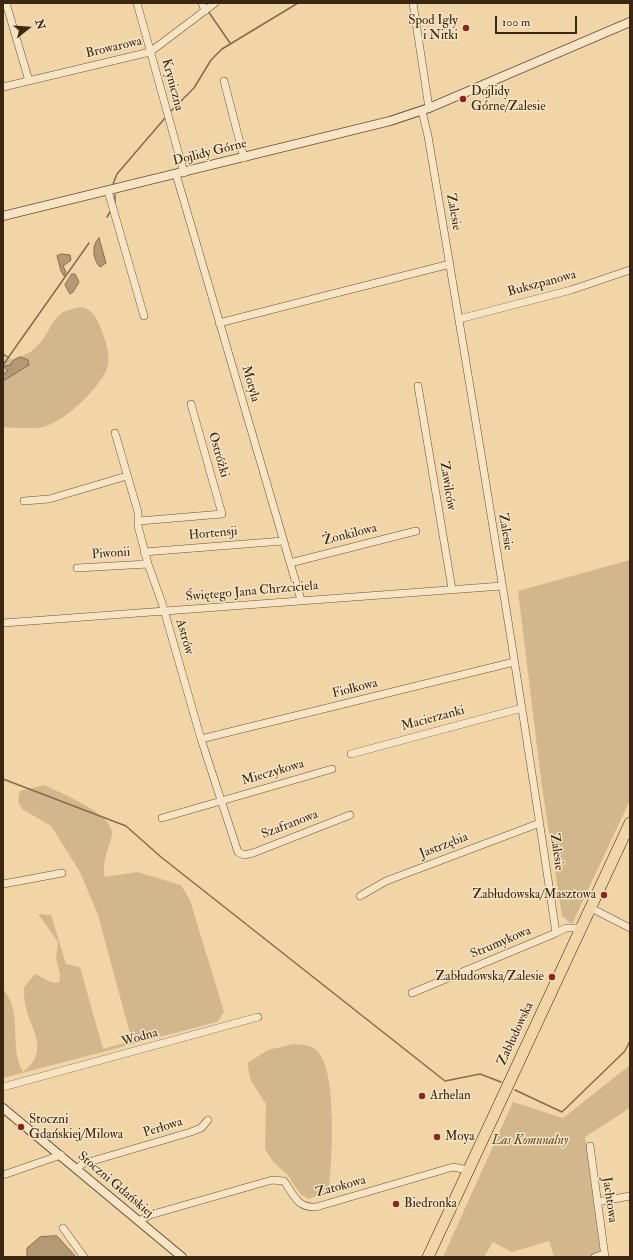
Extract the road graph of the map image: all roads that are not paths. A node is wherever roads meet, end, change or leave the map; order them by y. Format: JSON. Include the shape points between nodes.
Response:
{"nodes":[{"id":1,"x":6,"y":3,"type":"edge"},
{"id":2,"x":137,"y":3,"type":"edge"},
{"id":3,"x":202,"y":3,"type":"edge"},
{"id":4,"x":215,"y":3,"type":"edge"},
{"id":5,"x":413,"y":3,"type":"edge"},
{"id":6,"x":204,"y":11,"type":"junction"},
{"id":7,"x":630,"y":22,"type":"edge"},
{"id":8,"x":150,"y":52,"type":"junction"},
{"id":9,"x":29,"y":81,"type":"junction"},
{"id":10,"x":224,"y":81,"type":"dead end"},
{"id":11,"x":3,"y":87,"type":"edge"},
{"id":12,"x":426,"y":109,"type":"junction"},
{"id":13,"x":244,"y":158,"type":"junction"},
{"id":14,"x":180,"y":173,"type":"junction"},
{"id":15,"x":108,"y":191,"type":"junction"},
{"id":16,"x":3,"y":216,"type":"edge"},
{"id":17,"x":450,"y":264,"type":"junction"},
{"id":18,"x":630,"y":270,"type":"edge"},
{"id":19,"x":144,"y":316,"type":"dead end"},
{"id":20,"x":459,"y":319,"type":"junction"},
{"id":21,"x":219,"y":323,"type":"junction"},
{"id":22,"x":418,"y":386,"type":"dead end"},
{"id":23,"x":191,"y":404,"type":"dead end"},
{"id":24,"x":115,"y":433,"type":"dead end"},
{"id":25,"x":127,"y":476,"type":"junction"},
{"id":26,"x":24,"y":501,"type":"dead end"},
{"id":27,"x":139,"y":521,"type":"junction"},
{"id":28,"x":416,"y":531,"type":"dead end"},
{"id":29,"x":283,"y":541,"type":"junction"},
{"id":30,"x":144,"y":552,"type":"junction"},
{"id":31,"x":290,"y":563,"type":"junction"},
{"id":32,"x":148,"y":564,"type":"junction"},
{"id":33,"x":77,"y":568,"type":"dead end"},
{"id":34,"x":502,"y":586,"type":"junction"},
{"id":35,"x":452,"y":589,"type":"junction"},
{"id":36,"x":300,"y":600,"type":"junction"},
{"id":37,"x":164,"y":611,"type":"junction"},
{"id":38,"x":3,"y":623,"type":"edge"},
{"id":39,"x":514,"y":662,"type":"junction"},
{"id":40,"x":522,"y":708,"type":"junction"},
{"id":41,"x":201,"y":739,"type":"junction"},
{"id":42,"x":351,"y":754,"type":"dead end"},
{"id":43,"x":332,"y":769,"type":"dead end"},
{"id":44,"x":222,"y":800,"type":"junction"},
{"id":45,"x":350,"y":815,"type":"dead end"},
{"id":46,"x":162,"y":818,"type":"dead end"},
{"id":47,"x":540,"y":823,"type":"junction"},
{"id":48,"x":630,"y":823,"type":"edge"},
{"id":49,"x":238,"y":852,"type":"joint"},
{"id":50,"x":62,"y":873,"type":"dead end"},
{"id":51,"x":3,"y":884,"type":"edge"},
{"id":52,"x":360,"y":896,"type":"dead end"},
{"id":53,"x":591,"y":908,"type":"junction"},
{"id":54,"x":580,"y":928,"type":"junction"},
{"id":55,"x":630,"y":928,"type":"edge"},
{"id":56,"x":556,"y":933,"type":"junction"},
{"id":57,"x":412,"y":993,"type":"dead end"},
{"id":58,"x":258,"y":1017,"type":"dead end"},
{"id":59,"x":27,"y":1079,"type":"junction"},
{"id":60,"x":3,"y":1082,"type":"edge"},
{"id":61,"x":3,"y":1087,"type":"edge"},
{"id":62,"x":3,"y":1101,"type":"edge"},
{"id":63,"x":3,"y":1108,"type":"edge"},
{"id":64,"x":14,"y":1115,"type":"junction"},
{"id":65,"x":208,"y":1120,"type":"dead end"},
{"id":66,"x":590,"y":1146,"type":"dead end"},
{"id":67,"x":61,"y":1155,"type":"junction"},
{"id":68,"x":77,"y":1170,"type":"junction"},
{"id":69,"x":468,"y":1170,"type":"junction"},
{"id":70,"x":3,"y":1175,"type":"edge"},
{"id":71,"x":630,"y":1196,"type":"edge"},
{"id":72,"x":597,"y":1202,"type":"junction"},
{"id":73,"x":139,"y":1221,"type":"junction"},
{"id":74,"x":63,"y":1228,"type":"dead end"},
{"id":75,"x":177,"y":1256,"type":"edge"},
{"id":76,"x":604,"y":1256,"type":"edge"},
{"id":77,"x":84,"y":1257,"type":"edge"},
{"id":78,"x":428,"y":1257,"type":"edge"},
{"id":79,"x":595,"y":1257,"type":"edge"}],
"edges":[{"from":1,"to":9,"type":"street"},
{"from":2,"to":8,"type":"street","name":"Kryniczna"},
{"from":3,"to":6,"type":"street"},
{"from":4,"to":6,"type":"street","name":"Browarowa"},
{"from":5,"to":12,"type":"street","name":"Zalesie"},
{"from":6,"to":8,"type":"street","name":"Browarowa"},
{"from":7,"to":12,"type":"street","name":"Dojlidy Górne"},
{"from":8,"to":9,"type":"street","name":"Browarowa"},
{"from":8,"to":14,"type":"street","name":"Kryniczna"},
{"from":9,"to":11,"type":"street","name":"Browarowa"},
{"from":10,"to":13,"type":"street"},
{"from":12,"to":13,"type":"street","name":"Dojlidy Górne","via":[[386,122]]},
{"from":12,"to":17,"type":"street","name":"Zalesie","via":[[428,136]]},
{"from":13,"to":14,"type":"street","name":"Dojlidy Górne"},
{"from":14,"to":15,"type":"street","name":"Dojlidy Górne"},
{"from":14,"to":21,"type":"street","name":"Motyla"},
{"from":15,"to":16,"type":"street","name":"Dojlidy Górne"},
{"from":15,"to":19,"type":"street"},
{"from":17,"to":20,"type":"street","name":"Zalesie"},
{"from":17,"to":21,"type":"street"},
{"from":18,"to":20,"type":"street","name":"Bukszpanowa","via":[[571,290]]},
{"from":20,"to":34,"type":"street","name":"Zalesie"},
{"from":21,"to":29,"type":"street","name":"Motyla"},
{"from":22,"to":35,"type":"street","name":"Zawilców"},
{"from":23,"to":27,"type":"street","name":"Ostróżki","via":[[222,514]]},
{"from":24,"to":25,"type":"street","name":"Astrów"},
{"from":25,"to":26,"type":"street","via":[[49,498]]},
{"from":25,"to":27,"type":"street","name":"Astrów"},
{"from":27,"to":30,"type":"street","name":"Astrów"},
{"from":28,"to":31,"type":"street","name":"Żonkilowa"},
{"from":29,"to":30,"type":"street","name":"Hortensji"},
{"from":29,"to":31,"type":"street","name":"Motyla"},
{"from":30,"to":32,"type":"street","name":"Astrów"},
{"from":31,"to":36,"type":"street","name":"Motyla"},
{"from":32,"to":33,"type":"street","name":"Piwonii"},
{"from":32,"to":37,"type":"street","name":"Astrów"},
{"from":34,"to":35,"type":"street","name":"Świętego Jana Chrzciciela"},
{"from":34,"to":39,"type":"street","name":"Zalesie"},
{"from":35,"to":36,"type":"street","name":"Świętego Jana Chrzciciela"},
{"from":36,"to":37,"type":"street","name":"Świętego Jana Chrzciciela"},
{"from":37,"to":38,"type":"street","name":"Świętego Jana Chrzciciela"},
{"from":37,"to":41,"type":"street","name":"Astrów"},
{"from":39,"to":40,"type":"street","name":"Zalesie"},
{"from":39,"to":41,"type":"street","name":"Fiołkowa"},
{"from":40,"to":42,"type":"street","name":"Macierzanki"},
{"from":40,"to":47,"type":"street","name":"Zalesie"},
{"from":41,"to":44,"type":"street","name":"Astrów"},
{"from":43,"to":44,"type":"street","name":"Mieczykowa"},
{"from":44,"to":46,"type":"street","name":"Mieczykowa"},
{"from":44,"to":49,"type":"street","name":"Astrów"},
{"from":45,"to":49,"type":"street","name":"Szafranowa","via":[[253,853],[244,855]]},
{"from":47,"to":52,"type":"street","name":"Jastrzębia","via":[[386,881]]},
{"from":47,"to":56,"type":"street","name":"Zalesie"},
{"from":48,"to":53,"type":"highway","name":"Zabłudowska"},
{"from":50,"to":51,"type":"street"},
{"from":53,"to":54,"type":"highway","name":"Zabłudowska"},
{"from":53,"to":55,"type":"street"},
{"from":54,"to":56,"type":"street","via":[[566,928]]},
{"from":54,"to":69,"type":"highway","name":"Zabłudowska"},
{"from":56,"to":57,"type":"street","name":"Strumykowa"},
{"from":58,"to":59,"type":"street","name":"Wodna","via":[[91,1064]]},
{"from":59,"to":60,"type":"street","name":"Wodna","via":[[17,1078]]},
{"from":59,"to":61,"type":"street","name":"Wodna"},
{"from":62,"to":64,"type":"street","name":"Stoczni Gdańskiej"},
{"from":63,"to":64,"type":"street","name":"Stoczni Gdańskiej"},
{"from":64,"to":67,"type":"street","name":"Stoczni Gdańskiej"},
{"from":65,"to":68,"type":"street","name":"Perłowa","via":[[201,1128],[82,1164]]},
{"from":66,"to":72,"type":"street","name":"Jachtowa"},
{"from":67,"to":68,"type":"street","name":"Stoczni Gdańskiej"},
{"from":67,"to":70,"type":"street"},
{"from":68,"to":73,"type":"street","name":"Stoczni Gdańskiej"},
{"from":69,"to":73,"type":"street","name":"Zatokowa","via":[[453,1167],[307,1207],[301,1205],[284,1181],[272,1180],[150,1215]]},
{"from":69,"to":78,"type":"highway","name":"Zabłudowska"},
{"from":71,"to":72,"type":"street"},
{"from":72,"to":76,"type":"street","name":"Jachtowa"},
{"from":73,"to":75,"type":"street","name":"Stoczni Gdańskiej"},
{"from":74,"to":77,"type":"street"},
{"from":76,"to":79,"type":"street"}]}
